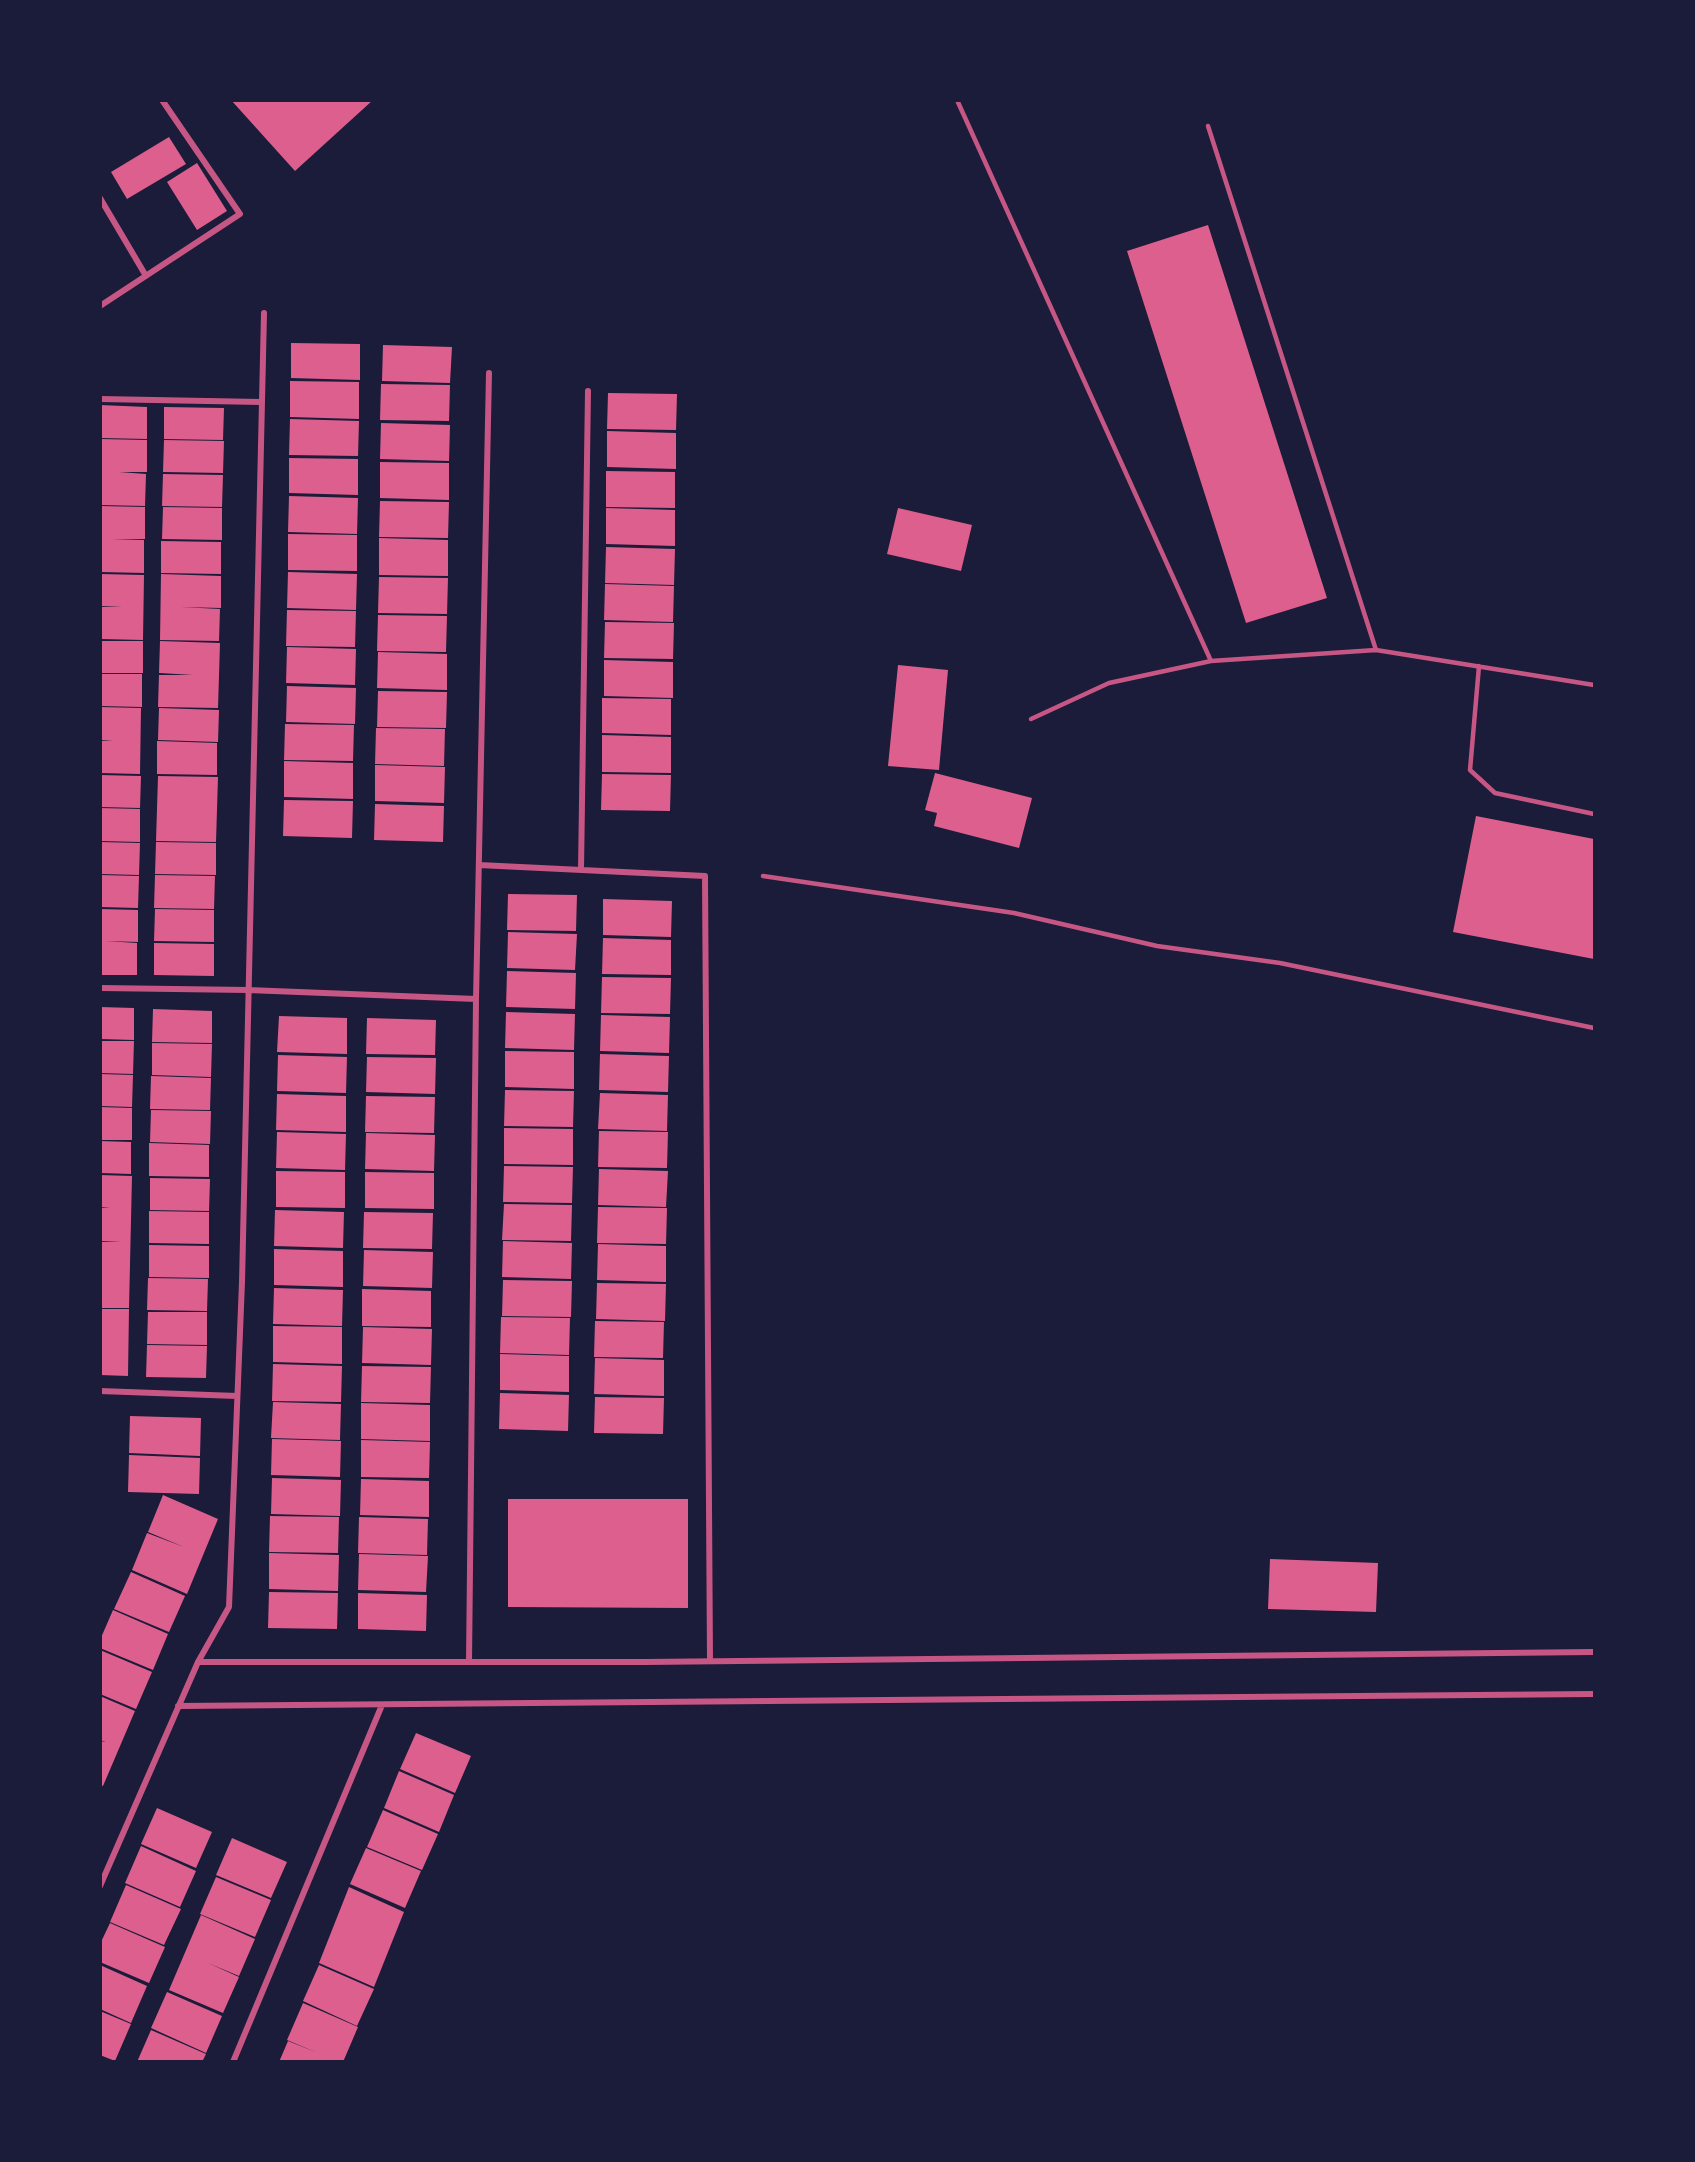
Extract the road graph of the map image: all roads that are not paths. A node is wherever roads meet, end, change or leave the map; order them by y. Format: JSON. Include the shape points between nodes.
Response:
{"nodes":[{"id":1,"x":162,"y":100,"type":"edge"},
{"id":2,"x":957,"y":100,"type":"edge"},
{"id":3,"x":1208,"y":126,"type":"dead end"},
{"id":4,"x":100,"y":198,"type":"edge"},
{"id":5,"x":146,"y":276,"type":"junction"},
{"id":6,"x":100,"y":306,"type":"edge"},
{"id":7,"x":264,"y":313,"type":"dead end"},
{"id":8,"x":489,"y":373,"type":"dead end"},
{"id":9,"x":588,"y":391,"type":"dead end"},
{"id":10,"x":100,"y":399,"type":"edge"},
{"id":11,"x":261,"y":402,"type":"junction"},
{"id":12,"x":1376,"y":650,"type":"junction"},
{"id":13,"x":1211,"y":661,"type":"junction"},
{"id":14,"x":1479,"y":666,"type":"junction"},
{"id":15,"x":1594,"y":685,"type":"edge"},
{"id":16,"x":1031,"y":719,"type":"dead end"},
{"id":17,"x":1594,"y":814,"type":"edge"},
{"id":18,"x":479,"y":865,"type":"junction"},
{"id":19,"x":581,"y":870,"type":"junction"},
{"id":20,"x":763,"y":876,"type":"dead end"},
{"id":21,"x":100,"y":988,"type":"edge"},
{"id":22,"x":248,"y":990,"type":"junction"},
{"id":23,"x":476,"y":999,"type":"junction"},
{"id":24,"x":1594,"y":1029,"type":"edge"},
{"id":25,"x":100,"y":1391,"type":"edge"},
{"id":26,"x":237,"y":1396,"type":"junction"},
{"id":27,"x":1594,"y":1652,"type":"edge"},
{"id":28,"x":710,"y":1661,"type":"junction"},
{"id":29,"x":198,"y":1662,"type":"junction"},
{"id":30,"x":469,"y":1662,"type":"junction"},
{"id":31,"x":1594,"y":1694,"type":"edge"},
{"id":32,"x":382,"y":1705,"type":"junction"},
{"id":33,"x":178,"y":1706,"type":"junction"},
{"id":34,"x":100,"y":1886,"type":"edge"},
{"id":35,"x":233,"y":2061,"type":"edge"}],
"edges":[{"from":1,"to":5,"type":"street","via":[[240,214]]},
{"from":2,"to":13,"type":"lane"},
{"from":3,"to":12,"type":"lane"},
{"from":4,"to":5,"type":"street"},
{"from":5,"to":6,"type":"street"},
{"from":7,"to":11,"type":"street"},
{"from":8,"to":18,"type":"street"},
{"from":9,"to":19,"type":"street"},
{"from":10,"to":11,"type":"street"},
{"from":11,"to":22,"type":"street"},
{"from":12,"to":13,"type":"lane"},
{"from":12,"to":14,"type":"lane"},
{"from":13,"to":16,"type":"lane","via":[[1109,683]]},
{"from":14,"to":15,"type":"lane"},
{"from":14,"to":17,"type":"lane","via":[[1470,770],[1495,794]]},
{"from":18,"to":19,"type":"street"},
{"from":18,"to":23,"type":"street"},
{"from":19,"to":28,"type":"street","via":[[705,876]]},
{"from":20,"to":24,"type":"lane","via":[[1014,914],[1157,946],[1280,963]]},
{"from":21,"to":22,"type":"street"},
{"from":22,"to":23,"type":"street"},
{"from":22,"to":26,"type":"street"},
{"from":23,"to":30,"type":"street"},
{"from":25,"to":26,"type":"street"},
{"from":26,"to":29,"type":"street","via":[[229,1607]]},
{"from":27,"to":28,"type":"street"},
{"from":28,"to":30,"type":"street"},
{"from":29,"to":30,"type":"street"},
{"from":29,"to":33,"type":"street"},
{"from":31,"to":32,"type":"street"},
{"from":32,"to":33,"type":"street"},
{"from":32,"to":35,"type":"street"},
{"from":33,"to":34,"type":"street"}]}
